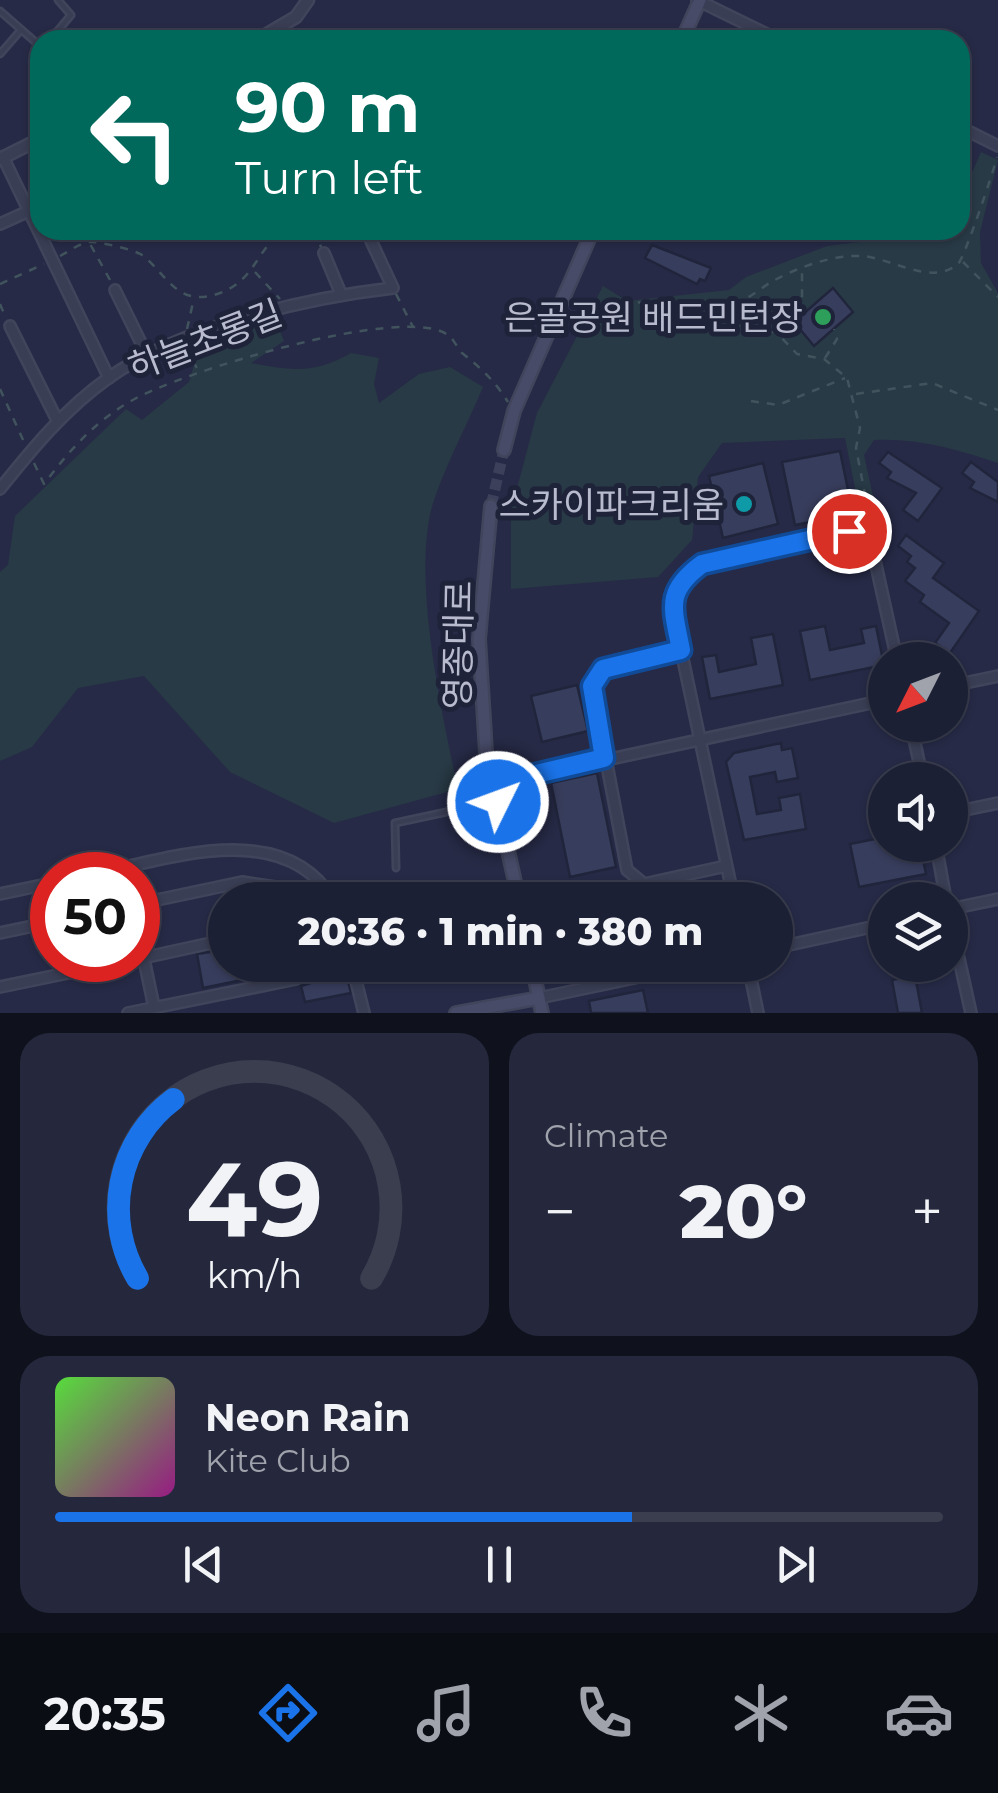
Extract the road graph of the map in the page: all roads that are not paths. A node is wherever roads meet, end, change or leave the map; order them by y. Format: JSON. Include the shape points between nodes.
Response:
{"nodes":[{"id":1,"x":58,"y":0,"type":"edge"},
{"id":2,"x":308,"y":0,"type":"edge"},
{"id":3,"x":699,"y":0,"type":"edge"},
{"id":4,"x":0,"y":11,"type":"edge"},
{"id":5,"x":21,"y":29,"type":"junction"},
{"id":6,"x":58,"y":30,"type":"edge"},
{"id":7,"x":282,"y":30,"type":"edge"},
{"id":8,"x":686,"y":30,"type":"edge"},
{"id":9,"x":759,"y":30,"type":"edge"},
{"id":10,"x":30,"y":37,"type":"edge"},
{"id":11,"x":0,"y":54,"type":"edge"},
{"id":12,"x":970,"y":133,"type":"edge"},
{"id":13,"x":30,"y":144,"type":"edge"},
{"id":14,"x":998,"y":146,"type":"edge"},
{"id":15,"x":1,"y":158,"type":"edge"},
{"id":16,"x":28,"y":212,"type":"junction"},
{"id":17,"x":30,"y":216,"type":"edge"},
{"id":18,"x":0,"y":224,"type":"edge"},
{"id":19,"x":42,"y":240,"type":"edge"},
{"id":20,"x":371,"y":240,"type":"edge"},
{"id":21,"x":589,"y":240,"type":"edge"},
{"id":22,"x":324,"y":252,"type":"road end"},
{"id":23,"x":115,"y":290,"type":"road end"},
{"id":24,"x":341,"y":294,"type":"junction"},
{"id":25,"x":10,"y":326,"type":"road end"},
{"id":26,"x":147,"y":355,"type":"junction"},
{"id":27,"x":109,"y":378,"type":"junction"},
{"id":28,"x":57,"y":420,"type":"junction"},
{"id":29,"x":504,"y":450,"type":"tunnel mouth"},
{"id":30,"x":0,"y":472,"type":"edge"},
{"id":31,"x":3,"y":486,"type":"edge"},
{"id":32,"x":492,"y":506,"type":"tunnel mouth"},
{"id":33,"x":893,"y":642,"type":"edge"},
{"id":34,"x":681,"y":650,"type":"junction"},
{"id":35,"x":998,"y":676,"type":"edge"},
{"id":36,"x":968,"y":682,"type":"edge"},
{"id":37,"x":868,"y":703,"type":"edge"},
{"id":38,"x":702,"y":736,"type":"junction"},
{"id":39,"x":604,"y":758,"type":"junction"},
{"id":40,"x":494,"y":784,"type":"junction"},
{"id":41,"x":498,"y":802,"type":"junction"},
{"id":42,"x":998,"y":804,"type":"edge"},
{"id":43,"x":968,"y":810,"type":"edge"},
{"id":44,"x":160,"y":863,"type":"edge"},
{"id":45,"x":726,"y":866,"type":"junction"},
{"id":46,"x":396,"y":868,"type":"dead end"},
{"id":47,"x":319,"y":882,"type":"edge"},
{"id":48,"x":514,"y":882,"type":"edge"},
{"id":49,"x":730,"y":882,"type":"edge"},
{"id":50,"x":30,"y":888,"type":"edge"},
{"id":51,"x":208,"y":889,"type":"edge"},
{"id":52,"x":0,"y":894,"type":"edge"},
{"id":53,"x":160,"y":899,"type":"edge"},
{"id":54,"x":998,"y":899,"type":"edge"},
{"id":55,"x":968,"y":906,"type":"edge"},
{"id":56,"x":30,"y":927,"type":"edge"},
{"id":57,"x":868,"y":928,"type":"edge"},
{"id":58,"x":0,"y":933,"type":"edge"},
{"id":59,"x":208,"y":944,"type":"edge"},
{"id":60,"x":793,"y":944,"type":"edge"},
{"id":61,"x":160,"y":954,"type":"edge"},
{"id":62,"x":30,"y":981,"type":"edge"},
{"id":63,"x":145,"y":982,"type":"edge"},
{"id":64,"x":281,"y":982,"type":"edge"},
{"id":65,"x":356,"y":982,"type":"edge"},
{"id":66,"x":536,"y":982,"type":"edge"},
{"id":67,"x":615,"y":982,"type":"edge"},
{"id":68,"x":752,"y":982,"type":"edge"},
{"id":69,"x":964,"y":982,"type":"edge"},
{"id":70,"x":0,"y":987,"type":"edge"},
{"id":71,"x":539,"y":998,"type":"junction"},
{"id":72,"x":154,"y":1008,"type":"junction"},
{"id":73,"x":128,"y":1013,"type":"edge"},
{"id":74,"x":364,"y":1013,"type":"edge"},
{"id":75,"x":456,"y":1013,"type":"edge"},
{"id":76,"x":542,"y":1013,"type":"edge"},
{"id":77,"x":758,"y":1013,"type":"edge"},
{"id":78,"x":971,"y":1013,"type":"edge"}],
"edges":[{"from":1,"to":6,"type":"lane","via":[[71,15]]},
{"from":2,"to":7,"type":"street"},
{"from":3,"to":8,"type":"main road"},
{"from":3,"to":9,"type":"street"},
{"from":4,"to":5,"type":"lane"},
{"from":5,"to":10,"type":"lane"},
{"from":5,"to":11,"type":"lane"},
{"from":12,"to":14,"type":"street"},
{"from":13,"to":15,"type":"street"},
{"from":15,"to":16,"type":"street"},
{"from":16,"to":17,"type":"street"},
{"from":16,"to":18,"type":"street"},
{"from":19,"to":27,"type":"street"},
{"from":20,"to":24,"type":"street","name":"하늘초롱길","via":[[393,288]]},
{"from":21,"to":29,"type":"main road","via":[[514,411]]},
{"from":22,"to":24,"type":"street"},
{"from":23,"to":26,"type":"street"},
{"from":24,"to":26,"type":"street","name":"하늘초롱길"},
{"from":25,"to":28,"type":"street"},
{"from":26,"to":27,"type":"street","name":"하늘초롱길"},
{"from":27,"to":28,"type":"street","name":"하늘초롱길"},
{"from":28,"to":31,"type":"street","name":"하늘초롱길"},
{"from":30,"to":31,"type":"street"},
{"from":32,"to":40,"type":"main road","name":"영종대로","via":[[480,639]]},
{"from":33,"to":34,"type":"street","via":[[872,547],[849,531],[702,564],[674,592]]},
{"from":34,"to":38,"type":"street"},
{"from":34,"to":39,"type":"street","via":[[603,669],[592,686]]},
{"from":35,"to":36,"type":"street"},
{"from":37,"to":38,"type":"street"},
{"from":38,"to":39,"type":"street"},
{"from":38,"to":45,"type":"street"},
{"from":39,"to":40,"type":"street"},
{"from":39,"to":45,"type":"street","via":[[627,870],[635,878],[644,884]]},
{"from":40,"to":41,"type":"main road","name":"영종대로"},
{"from":41,"to":46,"type":"lane","via":[[395,823]]},
{"from":41,"to":48,"type":"main road","name":"영종대로"},
{"from":42,"to":43,"type":"street"},
{"from":44,"to":47,"type":"street","via":[[217,850],[272,852],[305,866]]},
{"from":45,"to":49,"type":"street"},
{"from":50,"to":52,"type":"street"},
{"from":51,"to":53,"type":"street"},
{"from":54,"to":55,"type":"street"},
{"from":56,"to":58,"type":"street"},
{"from":57,"to":60,"type":"street"},
{"from":59,"to":61,"type":"street"},
{"from":62,"to":70,"type":"street"},
{"from":63,"to":72,"type":"street"},
{"from":64,"to":72,"type":"street"},
{"from":65,"to":74,"type":"street"},
{"from":66,"to":71,"type":"main road"},
{"from":67,"to":71,"type":"street"},
{"from":68,"to":77,"type":"street"},
{"from":69,"to":78,"type":"street"},
{"from":71,"to":75,"type":"main road"},
{"from":71,"to":76,"type":"main road"},
{"from":72,"to":73,"type":"street"}]}
